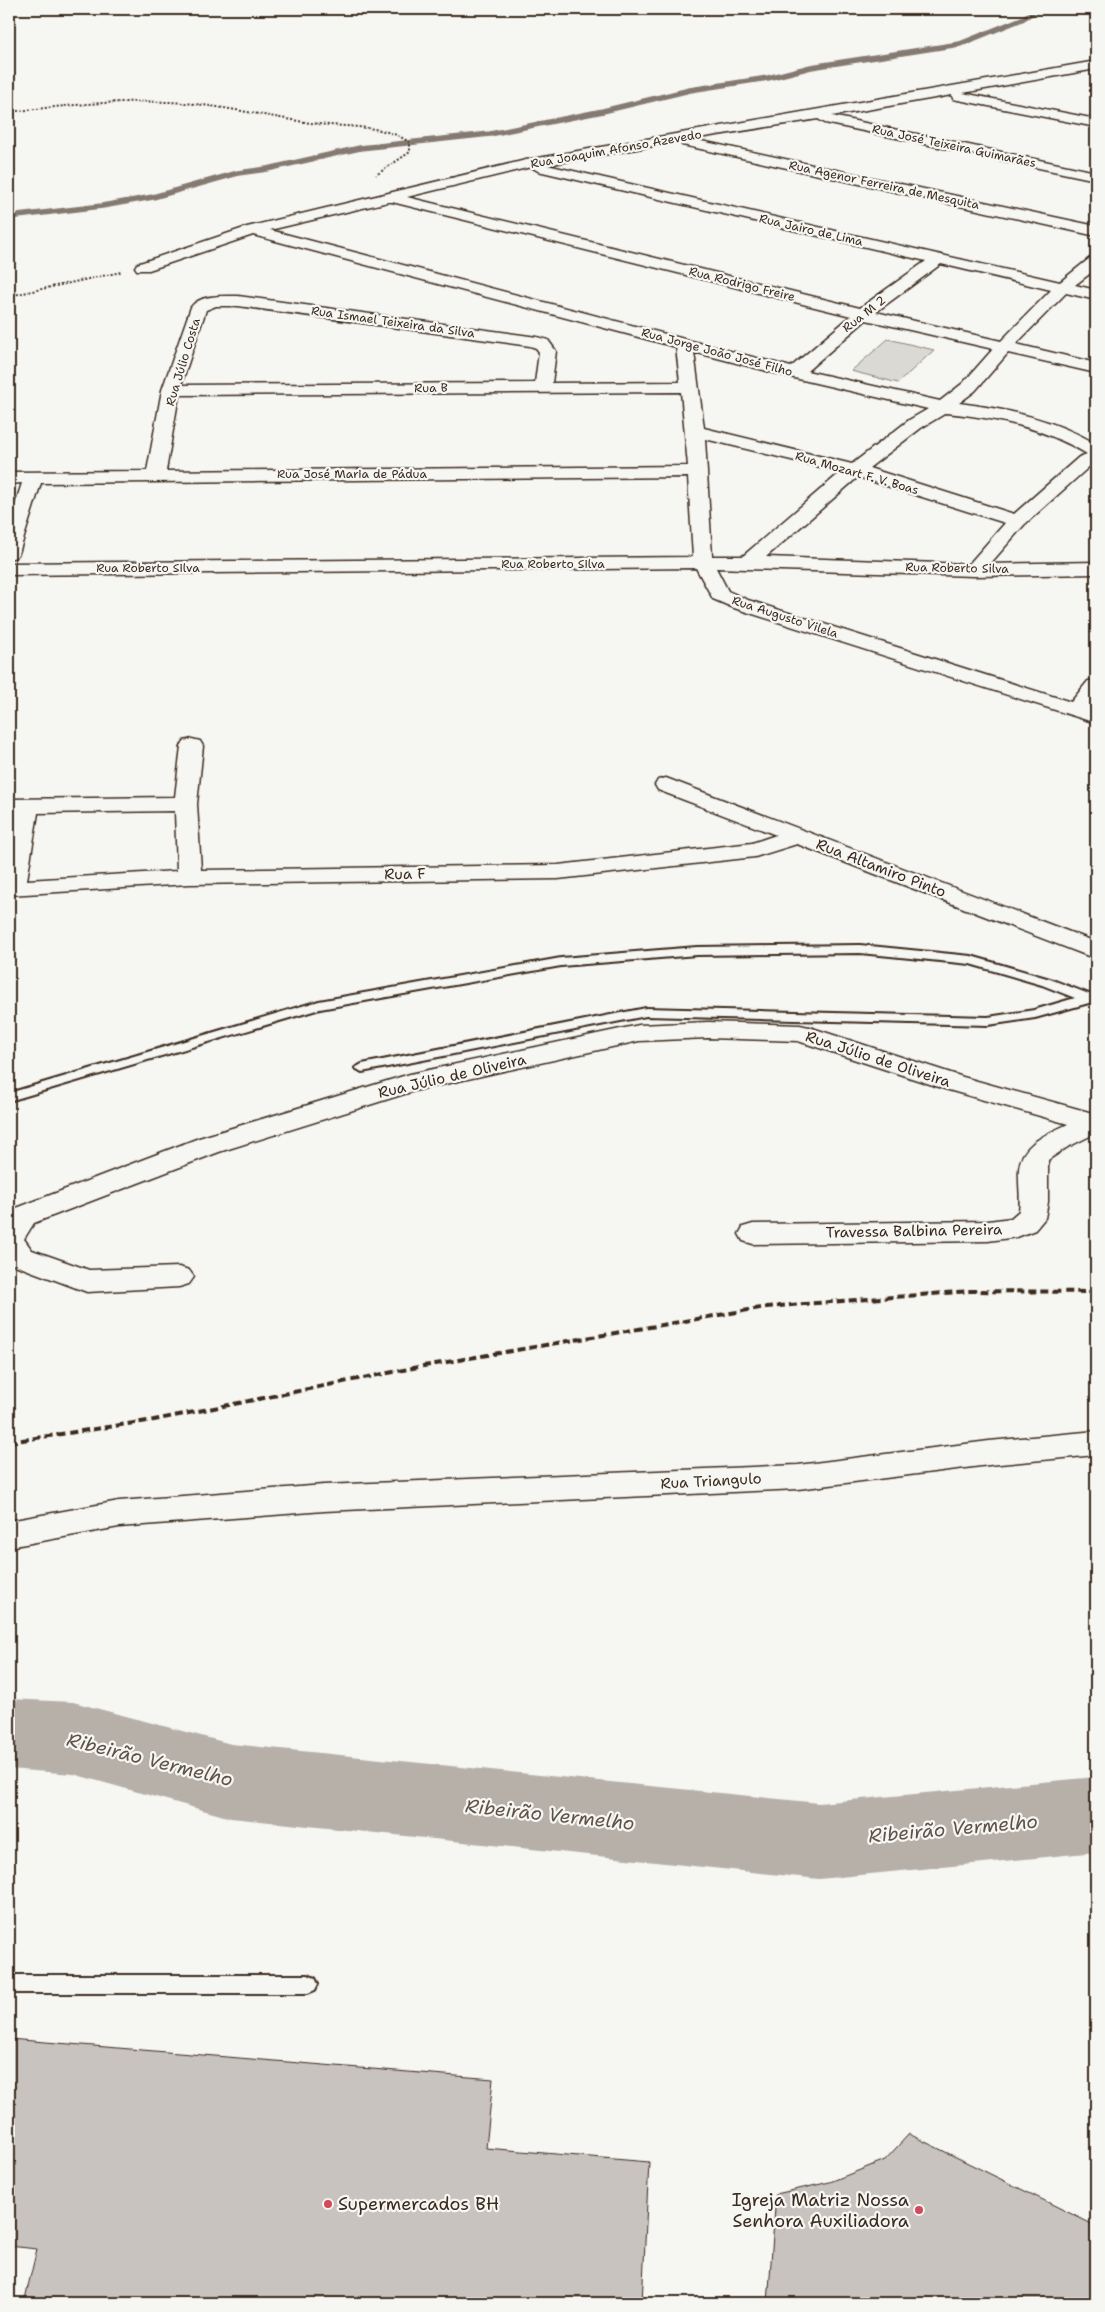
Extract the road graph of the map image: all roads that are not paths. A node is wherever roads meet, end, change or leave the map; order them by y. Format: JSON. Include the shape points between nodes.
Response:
{"nodes":[{"id":1,"x":1096,"y":65,"type":"edge"},
{"id":2,"x":1070,"y":70,"type":"junction"},
{"id":3,"x":1096,"y":75,"type":"edge"},
{"id":4,"x":942,"y":93,"type":"junction"},
{"id":5,"x":811,"y":116,"type":"junction"},
{"id":6,"x":1096,"y":123,"type":"edge"},
{"id":7,"x":671,"y":138,"type":"junction"},
{"id":8,"x":526,"y":164,"type":"junction"},
{"id":9,"x":1096,"y":176,"type":"edge"},
{"id":10,"x":388,"y":197,"type":"junction"},
{"id":11,"x":252,"y":230,"type":"junction"},
{"id":12,"x":1096,"y":231,"type":"edge"},
{"id":13,"x":938,"y":259,"type":"junction"},
{"id":14,"x":1096,"y":261,"type":"edge"},
{"id":15,"x":143,"y":267,"type":"road end"},
{"id":16,"x":1063,"y":287,"type":"junction"},
{"id":17,"x":1096,"y":295,"type":"edge"},
{"id":18,"x":199,"y":308,"type":"joint"},
{"id":19,"x":863,"y":314,"type":"junction"},
{"id":20,"x":684,"y":342,"type":"junction"},
{"id":21,"x":1005,"y":346,"type":"junction"},
{"id":22,"x":1096,"y":368,"type":"edge"},
{"id":23,"x":794,"y":373,"type":"junction"},
{"id":24,"x":543,"y":387,"type":"junction"},
{"id":25,"x":690,"y":387,"type":"junction"},
{"id":26,"x":171,"y":390,"type":"junction"},
{"id":27,"x":943,"y":407,"type":"junction"},
{"id":28,"x":695,"y":431,"type":"junction"},
{"id":29,"x":1096,"y":452,"type":"edge"},
{"id":30,"x":1096,"y":457,"type":"edge"},
{"id":31,"x":855,"y":470,"type":"junction"},
{"id":32,"x":696,"y":471,"type":"junction"},
{"id":33,"x":156,"y":475,"type":"junction"},
{"id":34,"x":9,"y":478,"type":"edge"},
{"id":35,"x":33,"y":478,"type":"junction"},
{"id":36,"x":1017,"y":520,"type":"junction"},
{"id":37,"x":9,"y":553,"type":"edge"},
{"id":38,"x":748,"y":562,"type":"junction"},
{"id":39,"x":703,"y":563,"type":"junction"},
{"id":40,"x":1096,"y":568,"type":"edge"},
{"id":41,"x":9,"y":569,"type":"edge"},
{"id":42,"x":974,"y":570,"type":"junction"},
{"id":43,"x":1096,"y":686,"type":"edge"},
{"id":44,"x":1076,"y":710,"type":"junction"},
{"id":45,"x":1096,"y":716,"type":"edge"},
{"id":46,"x":192,"y":746,"type":"dead end"},
{"id":47,"x":666,"y":785,"type":"dead end"},
{"id":48,"x":186,"y":804,"type":"junction"},
{"id":49,"x":19,"y":806,"type":"edge"},
{"id":50,"x":797,"y":836,"type":"junction"},
{"id":51,"x":189,"y":877,"type":"junction"},
{"id":52,"x":11,"y":888,"type":"edge"},
{"id":53,"x":1096,"y":951,"type":"edge"},
{"id":54,"x":1092,"y":997,"type":"edge"},
{"id":55,"x":362,"y":1068,"type":"dead end"},
{"id":56,"x":9,"y":1097,"type":"edge"},
{"id":57,"x":1095,"y":1123,"type":"edge"},
{"id":58,"x":753,"y":1234,"type":"dead end"},
{"id":59,"x":179,"y":1277,"type":"dead end"},
{"id":60,"x":1096,"y":1443,"type":"edge"},
{"id":61,"x":9,"y":1534,"type":"edge"},
{"id":62,"x":9,"y":1984,"type":"edge"},
{"id":63,"x":308,"y":1984,"type":"dead end"}],
"edges":[{"from":1,"to":2,"type":"street","name":"Rua Joaquim Afonso Azevedo"},
{"from":2,"to":3,"type":"street"},
{"from":2,"to":4,"type":"street","name":"Rua Joaquim Afonso Azevedo"},
{"from":4,"to":5,"type":"street","name":"Rua Joaquim Afonso Azevedo"},
{"from":4,"to":6,"type":"street"},
{"from":5,"to":7,"type":"street","name":"Rua Joaquim Afonso Azevedo"},
{"from":5,"to":9,"type":"street","name":"Rua José Teixeira Guimarães"},
{"from":7,"to":8,"type":"street","name":"Rua Joaquim Afonso Azevedo"},
{"from":7,"to":12,"type":"street","name":"Rua Agenor Ferreira de Mesquita"},
{"from":8,"to":10,"type":"street","name":"Rua Joaquim Afonso Azevedo"},
{"from":8,"to":13,"type":"street","name":"Rua Jairo de Lima"},
{"from":10,"to":11,"type":"street","name":"Rua Joaquim Afonso Azevedo"},
{"from":10,"to":19,"type":"street","name":"Rua Rodrigo Freire"},
{"from":11,"to":15,"type":"street","name":"Rua Joaquim Afonso Azevedo"},
{"from":11,"to":20,"type":"street","name":"Rua Jorge João José Filho"},
{"from":13,"to":16,"type":"street","name":"Rua Jairo de Lima"},
{"from":13,"to":19,"type":"street","name":"Rua M 2"},
{"from":14,"to":16,"type":"street"},
{"from":16,"to":17,"type":"street","name":"Rua Jairo de Lima"},
{"from":16,"to":21,"type":"street"},
{"from":18,"to":24,"type":"street","name":"Rua Ismael Teixeira da Silva","via":[[214,301],[238,301],[531,341],[542,344],[548,351]]},
{"from":18,"to":26,"type":"street","name":"Rua Júlio Costa"},
{"from":19,"to":21,"type":"street","name":"Rua Rodrigo Freire"},
{"from":19,"to":23,"type":"street","name":"Rua M 2"},
{"from":20,"to":23,"type":"street","name":"Rua Jorge João José Filho"},
{"from":20,"to":25,"type":"street","name":"Rua Augusto Vilela"},
{"from":21,"to":22,"type":"street","name":"Rua Rodrigo Freire"},
{"from":21,"to":27,"type":"street","via":[[969,387]]},
{"from":23,"to":27,"type":"street","name":"Rua Jorge João José Filho"},
{"from":24,"to":25,"type":"street","name":"Rua B"},
{"from":24,"to":26,"type":"street","name":"Rua B"},
{"from":25,"to":28,"type":"street","name":"Rua Augusto Vilela"},
{"from":26,"to":33,"type":"street","name":"Rua Júlio Costa"},
{"from":27,"to":29,"type":"street","name":"Rua Jorge João José Filho","via":[[984,411],[1046,425],[1068,434]]},
{"from":27,"to":31,"type":"street"},
{"from":28,"to":31,"type":"street","name":"Rua Mozart F. V. Boas"},
{"from":28,"to":32,"type":"street","name":"Rua Augusto Vilela"},
{"from":30,"to":36,"type":"street","via":[[1085,461]]},
{"from":31,"to":36,"type":"street","name":"Rua Mozart F. V. Boas"},
{"from":31,"to":38,"type":"street"},
{"from":32,"to":33,"type":"street","name":"Rua José Maria de Pádua"},
{"from":32,"to":39,"type":"street","name":"Rua Augusto Vilela"},
{"from":33,"to":35,"type":"street","name":"Rua José Maria de Pádua"},
{"from":34,"to":35,"type":"street","name":"Rua José Maria de Pádua"},
{"from":35,"to":37,"type":"street"},
{"from":36,"to":42,"type":"street"},
{"from":38,"to":39,"type":"street","name":"Rua Roberto Silva"},
{"from":38,"to":42,"type":"street","name":"Rua Roberto Silva"},
{"from":39,"to":41,"type":"street","name":"Rua Roberto Silva"},
{"from":39,"to":44,"type":"street","name":"Rua Augusto Vilela","via":[[720,595],[741,604]]},
{"from":40,"to":42,"type":"street","name":"Rua Roberto Silva"},
{"from":43,"to":44,"type":"street"},
{"from":44,"to":45,"type":"street","name":"Rua Augusto Vilela"},
{"from":46,"to":48,"type":"street"},
{"from":47,"to":50,"type":"street","name":"Rua Altamiro Pinto"},
{"from":48,"to":49,"type":"street"},
{"from":48,"to":51,"type":"street"},
{"from":49,"to":52,"type":"street"},
{"from":50,"to":51,"type":"street","name":"Rua F","via":[[755,850],[558,872]]},
{"from":50,"to":53,"type":"street","name":"Rua Altamiro Pinto"},
{"from":51,"to":52,"type":"street","name":"Rua F"},
{"from":54,"to":55,"type":"lane","via":[[1035,1014],[988,1021],[646,1012]]},
{"from":54,"to":56,"type":"lane","via":[[971,960],[860,949],[697,951],[561,962],[320,1004]]},
{"from":57,"to":58,"type":"street","name":"Travessa Balbina Pereira","via":[[1036,1156],[1033,1165],[1035,1208],[1025,1225],[988,1231]]},
{"from":57,"to":59,"type":"street","name":"Rua Júlio de Oliveira","via":[[954,1083],[800,1033],[708,1030],[639,1033],[410,1083],[209,1145],[24,1216],[9,1240],[22,1257],[87,1281]]},
{"from":60,"to":61,"type":"street","name":"Rua Triangulo","via":[[798,1477],[324,1498],[119,1514]]},
{"from":62,"to":63,"type":"lane"}]}
